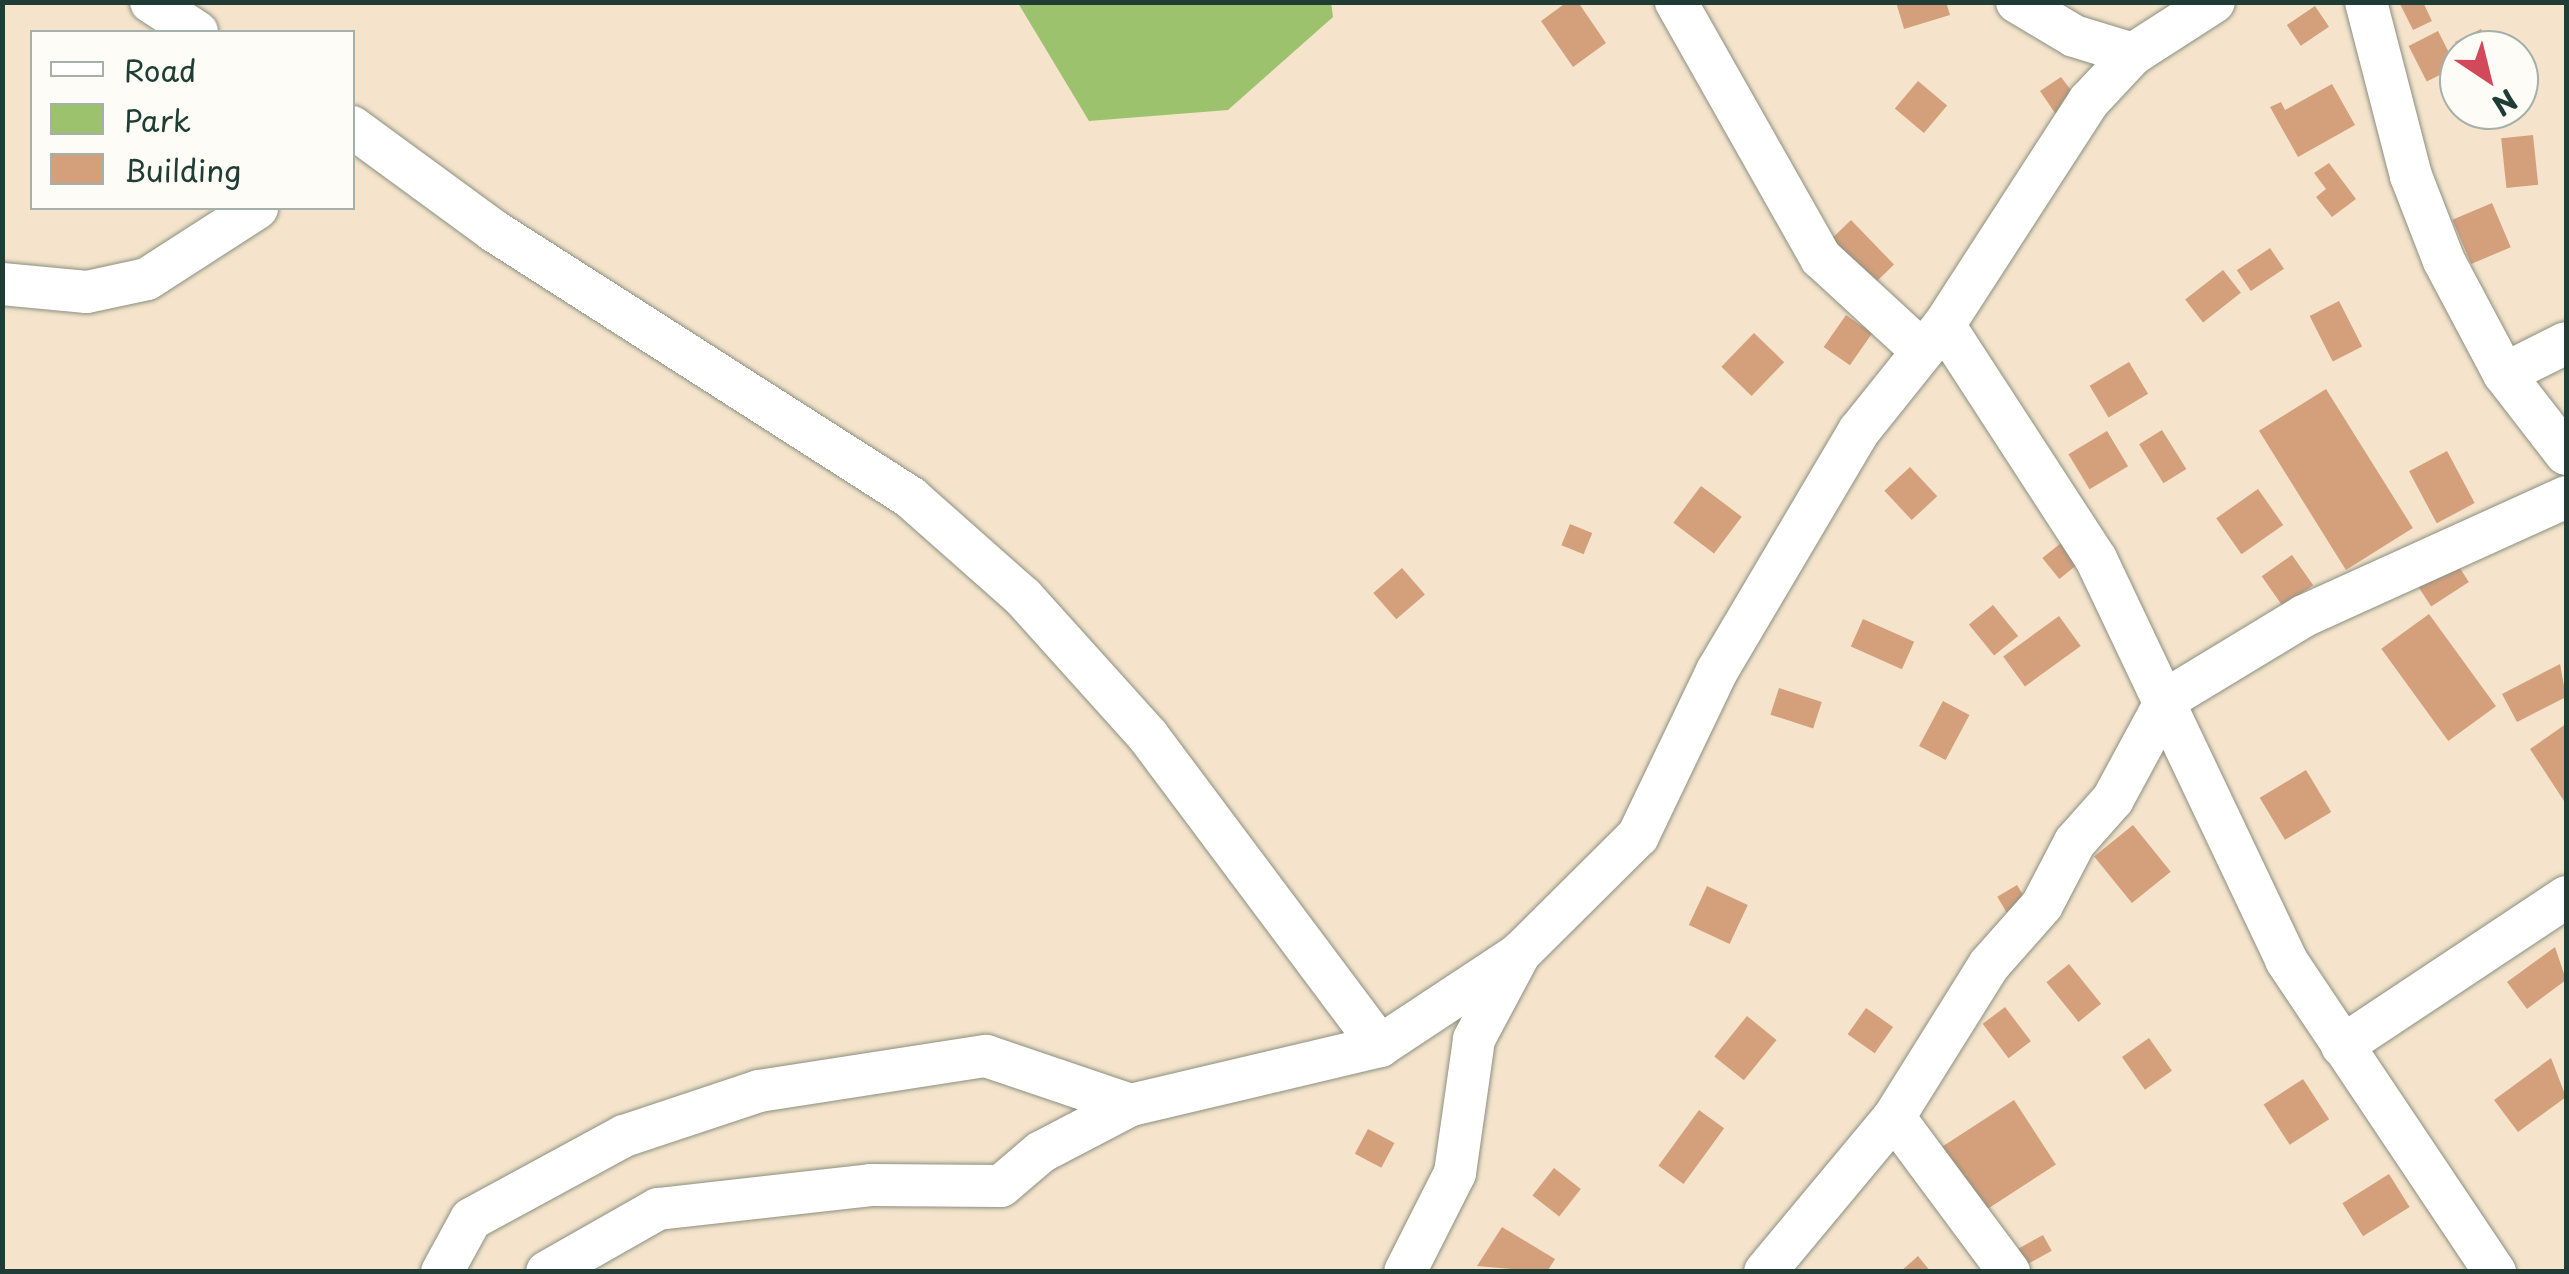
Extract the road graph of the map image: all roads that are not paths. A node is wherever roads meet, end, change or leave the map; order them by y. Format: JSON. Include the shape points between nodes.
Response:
{"nodes":[{"id":1,"x":150,"y":2,"type":"edge"},
{"id":2,"x":1676,"y":2,"type":"edge"},
{"id":3,"x":2016,"y":2,"type":"edge"},
{"id":4,"x":2214,"y":2,"type":"edge"},
{"id":5,"x":2366,"y":2,"type":"edge"},
{"id":6,"x":194,"y":30,"type":"edge"},
{"id":7,"x":2133,"y":54,"type":"junction"},
{"id":8,"x":359,"y":138,"type":"edge"},
{"id":9,"x":254,"y":210,"type":"edge"},
{"id":10,"x":2,"y":284,"type":"edge"},
{"id":11,"x":1931,"y":337,"type":"junction"},
{"id":12,"x":2566,"y":344,"type":"edge"},
{"id":13,"x":2504,"y":374,"type":"junction"},
{"id":14,"x":2566,"y":454,"type":"edge"},
{"id":15,"x":2566,"y":498,"type":"edge"},
{"id":16,"x":2167,"y":699,"type":"junction"},
{"id":17,"x":2566,"y":896,"type":"edge"},
{"id":18,"x":1520,"y":953,"type":"junction"},
{"id":19,"x":1380,"y":1046,"type":"junction"},
{"id":20,"x":2342,"y":1046,"type":"junction"},
{"id":21,"x":1131,"y":1104,"type":"junction"},
{"id":22,"x":1894,"y":1117,"type":"junction"},
{"id":23,"x":442,"y":1272,"type":"edge"},
{"id":24,"x":548,"y":1272,"type":"edge"},
{"id":25,"x":1405,"y":1272,"type":"edge"},
{"id":26,"x":1765,"y":1272,"type":"edge"},
{"id":27,"x":2009,"y":1272,"type":"edge"},
{"id":28,"x":2494,"y":1272,"type":"edge"}],
"edges":[{"from":1,"to":6,"type":"street"},
{"from":2,"to":11,"type":"street","via":[[1821,258]]},
{"from":3,"to":7,"type":"street","via":[[2074,36]]},
{"from":4,"to":7,"type":"street"},
{"from":5,"to":13,"type":"street","via":[[2411,176]]},
{"from":7,"to":11,"type":"street","via":[[2089,102]]},
{"from":8,"to":19,"type":"street","via":[[911,498],[1023,597],[1148,736]]},
{"from":9,"to":10,"type":"street","via":[[147,279],[86,292]]},
{"from":11,"to":16,"type":"street","via":[[2096,559]]},
{"from":11,"to":18,"type":"street","via":[[1859,431],[1717,671],[1638,836]]},
{"from":12,"to":13,"type":"street"},
{"from":13,"to":14,"type":"street"},
{"from":15,"to":16,"type":"street","via":[[2304,616]]},
{"from":16,"to":20,"type":"street","via":[[2229,850]]},
{"from":16,"to":22,"type":"street","via":[[2114,799],[2075,842],[2042,905],[1989,966]]},
{"from":17,"to":20,"type":"street"},
{"from":18,"to":19,"type":"street"},
{"from":18,"to":25,"type":"street","via":[[1474,1040],[1455,1173]]},
{"from":19,"to":21,"type":"street"},
{"from":20,"to":28,"type":"street"},
{"from":21,"to":23,"type":"street","via":[[986,1056],[758,1091],[624,1136],[471,1219]]},
{"from":21,"to":24,"type":"street","via":[[1041,1152],[1002,1186],[871,1184],[658,1209]]},
{"from":22,"to":26,"type":"street"},
{"from":22,"to":27,"type":"street"}]}
